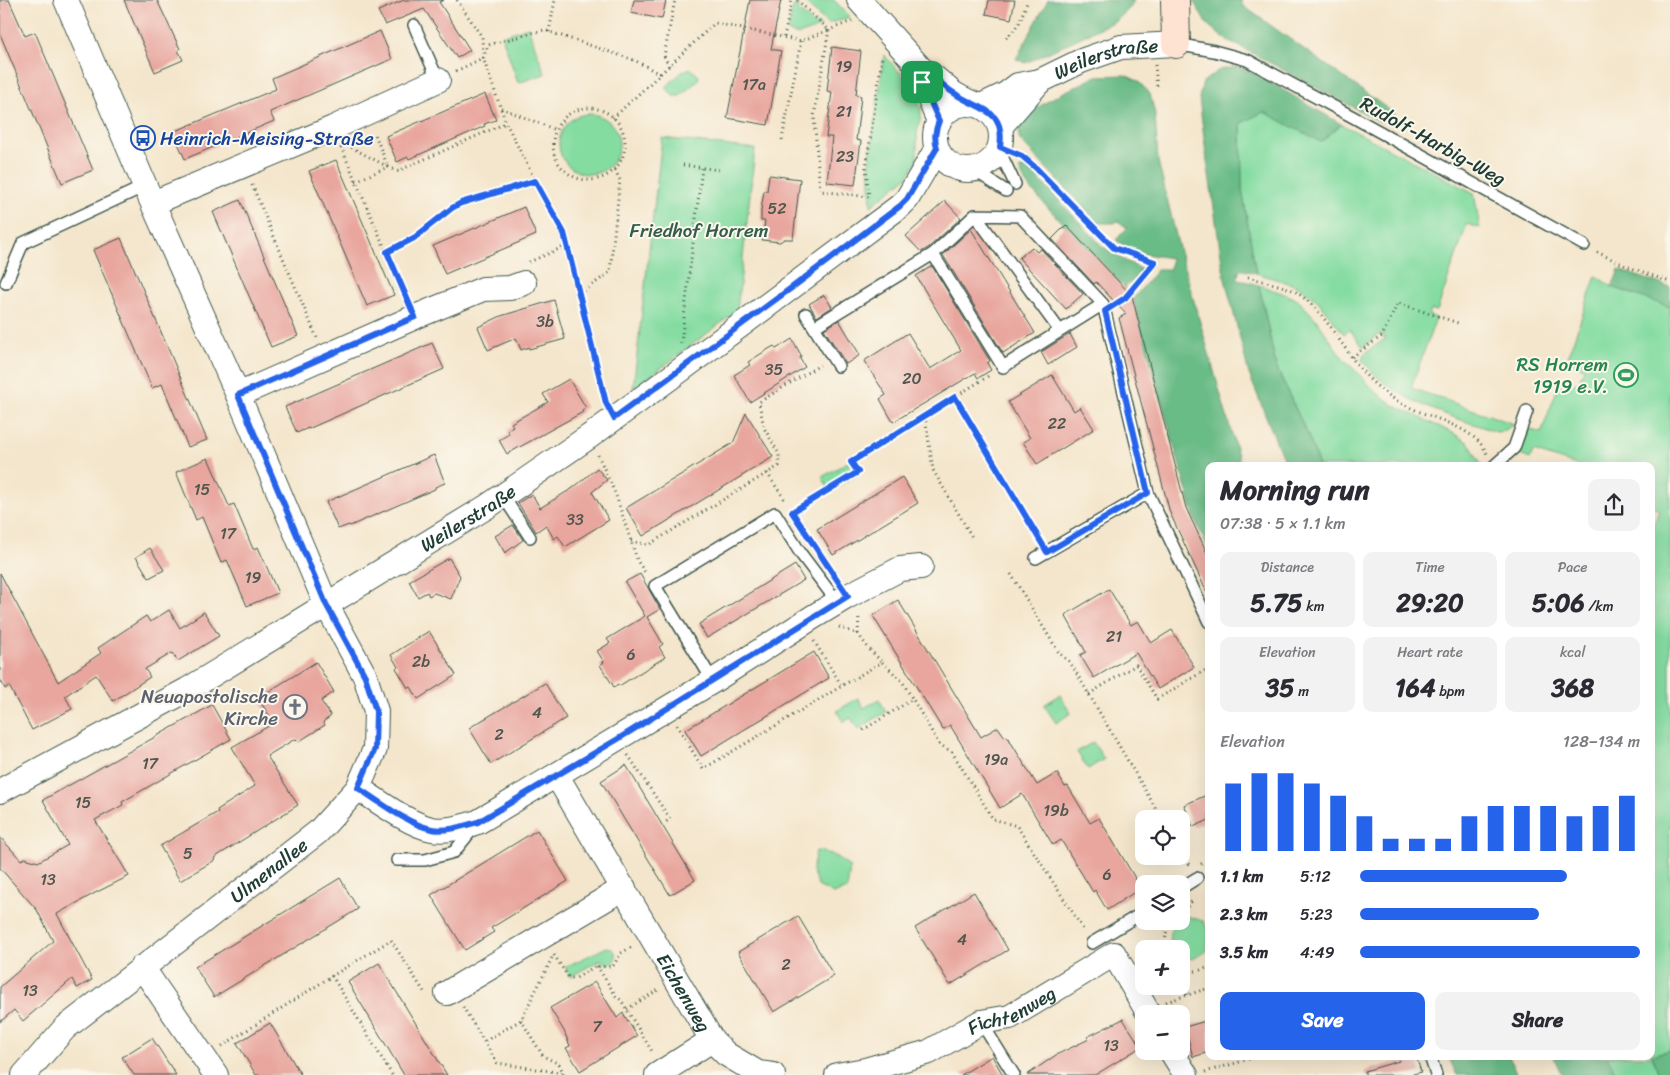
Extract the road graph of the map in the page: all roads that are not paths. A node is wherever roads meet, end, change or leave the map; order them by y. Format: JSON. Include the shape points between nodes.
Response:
{"nodes":[{"id":1,"x":66,"y":0,"type":"edge"},
{"id":2,"x":1175,"y":0,"type":"edge"},
{"id":3,"x":872,"y":14,"type":"edge"},
{"id":4,"x":414,"y":24,"type":"dead end"},
{"id":5,"x":1176,"y":44,"type":"junction"},
{"id":6,"x":922,"y":70,"type":"junction"},
{"id":7,"x":438,"y":80,"type":"joint"},
{"id":8,"x":1040,"y":81,"type":"junction"},
{"id":9,"x":977,"y":105,"type":"junction"},
{"id":10,"x":939,"y":121,"type":"junction"},
{"id":11,"x":1000,"y":141,"type":"junction"},
{"id":12,"x":937,"y":148,"type":"junction"},
{"id":13,"x":967,"y":170,"type":"junction"},
{"id":14,"x":149,"y":194,"type":"junction"},
{"id":15,"x":907,"y":199,"type":"junction"},
{"id":16,"x":975,"y":215,"type":"junction"},
{"id":17,"x":1584,"y":245,"type":"road end"},
{"id":18,"x":933,"y":254,"type":"junction"},
{"id":19,"x":6,"y":283,"type":"dead end"},
{"id":20,"x":524,"y":283,"type":"road end"},
{"id":21,"x":1104,"y":308,"type":"junction"},
{"id":22,"x":806,"y":314,"type":"dead end"},
{"id":23,"x":814,"y":327,"type":"junction"},
{"id":24,"x":1060,"y":330,"type":"junction"},
{"id":25,"x":835,"y":362,"type":"road end"},
{"id":26,"x":238,"y":395,"type":"junction"},
{"id":27,"x":1527,"y":411,"type":"dead end"},
{"id":28,"x":1491,"y":462,"type":"edge"},
{"id":29,"x":1148,"y":493,"type":"junction"},
{"id":30,"x":502,"y":496,"type":"junction"},
{"id":31,"x":530,"y":537,"type":"dead end"},
{"id":32,"x":1036,"y":558,"type":"dead end"},
{"id":33,"x":921,"y":568,"type":"dead end"},
{"id":34,"x":838,"y":603,"type":"junction"},
{"id":35,"x":326,"y":604,"type":"junction"},
{"id":36,"x":1205,"y":614,"type":"edge"},
{"id":37,"x":713,"y":681,"type":"junction"},
{"id":38,"x":557,"y":776,"type":"junction"},
{"id":39,"x":358,"y":788,"type":"junction"},
{"id":40,"x":0,"y":791,"type":"edge"},
{"id":41,"x":478,"y":822,"type":"junction"},
{"id":42,"x":397,"y":860,"type":"dead end"},
{"id":43,"x":1197,"y":878,"type":"dead end"},
{"id":44,"x":1190,"y":882,"type":"edge"},
{"id":45,"x":624,"y":888,"type":"junction"},
{"id":46,"x":1135,"y":918,"type":"edge"},
{"id":47,"x":1092,"y":944,"type":"road end"},
{"id":48,"x":142,"y":967,"type":"junction"},
{"id":49,"x":450,"y":991,"type":"road end"},
{"id":50,"x":1144,"y":1005,"type":"edge"},
{"id":51,"x":981,"y":1022,"type":"junction"},
{"id":52,"x":712,"y":1040,"type":"junction"},
{"id":53,"x":1431,"y":1060,"type":"edge"},
{"id":54,"x":211,"y":1066,"type":"edge"},
{"id":55,"x":669,"y":1071,"type":"edge"},
{"id":56,"x":24,"y":1075,"type":"edge"},
{"id":57,"x":773,"y":1075,"type":"edge"},
{"id":58,"x":837,"y":1075,"type":"edge"},
{"id":59,"x":1014,"y":1075,"type":"edge"},
{"id":60,"x":1436,"y":1075,"type":"edge"}],
"edges":[{"from":1,"to":14,"type":"street"},
{"from":2,"to":5,"type":"main road"},
{"from":3,"to":6,"type":"street"},
{"from":4,"to":7,"type":"lane"},
{"from":5,"to":8,"type":"street","name":"Weilerstraße","via":[[1121,47],[1080,61]]},
{"from":5,"to":17,"type":"lane","name":"Rudolf-Harbig-Weg","via":[[1214,50],[1247,60]]},
{"from":6,"to":9,"type":"street","via":[[932,74],[962,99]]},
{"from":6,"to":10,"type":"street","via":[[922,82]]},
{"from":7,"to":14,"type":"street","via":[[366,113],[336,134]]},
{"from":8,"to":9,"type":"street","name":"Weilerstraße","via":[[1018,85],[1006,94]]},
{"from":8,"to":11,"type":"street","name":"Weilerstraße"},
{"from":9,"to":10,"type":"street","via":[[954,107]]},
{"from":9,"to":11,"type":"street","via":[[996,118]]},
{"from":10,"to":12,"type":"street","via":[[935,139]]},
{"from":11,"to":13,"type":"street","via":[[989,164]]},
{"from":11,"to":13,"type":"lane","via":[[1011,187]]},
{"from":12,"to":13,"type":"street","via":[[946,162]]},
{"from":12,"to":15,"type":"street","name":"Weilerstraße"},
{"from":13,"to":15,"type":"street","name":"Weilerstraße","via":[[947,174],[922,193]]},
{"from":14,"to":19,"type":"lane","via":[[22,243]]},
{"from":14,"to":26,"type":"street"},
{"from":15,"to":30,"type":"street","name":"Weilerstraße","via":[[678,372]]},
{"from":16,"to":18,"type":"lane"},
{"from":16,"to":21,"type":"lane","via":[[1020,216]]},
{"from":16,"to":24,"type":"lane"},
{"from":18,"to":23,"type":"lane"},
{"from":18,"to":24,"type":"lane","via":[[1003,367]]},
{"from":20,"to":26,"type":"street","via":[[510,288],[483,289]]},
{"from":21,"to":24,"type":"lane"},
{"from":21,"to":29,"type":"lane"},
{"from":22,"to":23,"type":"lane"},
{"from":23,"to":25,"type":"lane"},
{"from":26,"to":35,"type":"street"},
{"from":27,"to":28,"type":"lane","via":[[1514,448]]},
{"from":29,"to":32,"type":"lane"},
{"from":29,"to":36,"type":"lane"},
{"from":30,"to":31,"type":"lane"},
{"from":30,"to":35,"type":"street","name":"Weilerstraße"},
{"from":33,"to":34,"type":"street","via":[[900,569]]},
{"from":34,"to":37,"type":"street"},
{"from":34,"to":37,"type":"lane","via":[[775,513],[655,586]]},
{"from":35,"to":39,"type":"street","name":"Ulmenallee","via":[[365,676],[376,711],[375,749]]},
{"from":35,"to":40,"type":"street","name":"Weilerstraße","via":[[187,690]]},
{"from":37,"to":38,"type":"street"},
{"from":38,"to":41,"type":"street"},
{"from":38,"to":45,"type":"street","name":"Eichenweg"},
{"from":39,"to":41,"type":"street","via":[[411,821],[432,830],[455,829]]},
{"from":39,"to":48,"type":"street","name":"Ulmenallee","via":[[318,832]]},
{"from":41,"to":42,"type":"lane","via":[[454,852],[425,860]]},
{"from":43,"to":44,"type":"lane"},
{"from":45,"to":49,"type":"street","via":[[548,945]]},
{"from":45,"to":52,"type":"street","name":"Eichenweg"},
{"from":46,"to":47,"type":"lane"},
{"from":48,"to":54,"type":"street"},
{"from":48,"to":56,"type":"street","name":"Ulmenallee","via":[[65,1028]]},
{"from":50,"to":51,"type":"street","name":"Fichtenweg","via":[[1114,954],[1010,1017]]},
{"from":51,"to":58,"type":"street","name":"Fichtenweg","via":[[929,1052]]},
{"from":51,"to":59,"type":"lane"},
{"from":52,"to":55,"type":"street","name":"Eichenweg"},
{"from":52,"to":57,"type":"street","via":[[726,1054],[758,1073]]},
{"from":53,"to":60,"type":"lane"}]}
